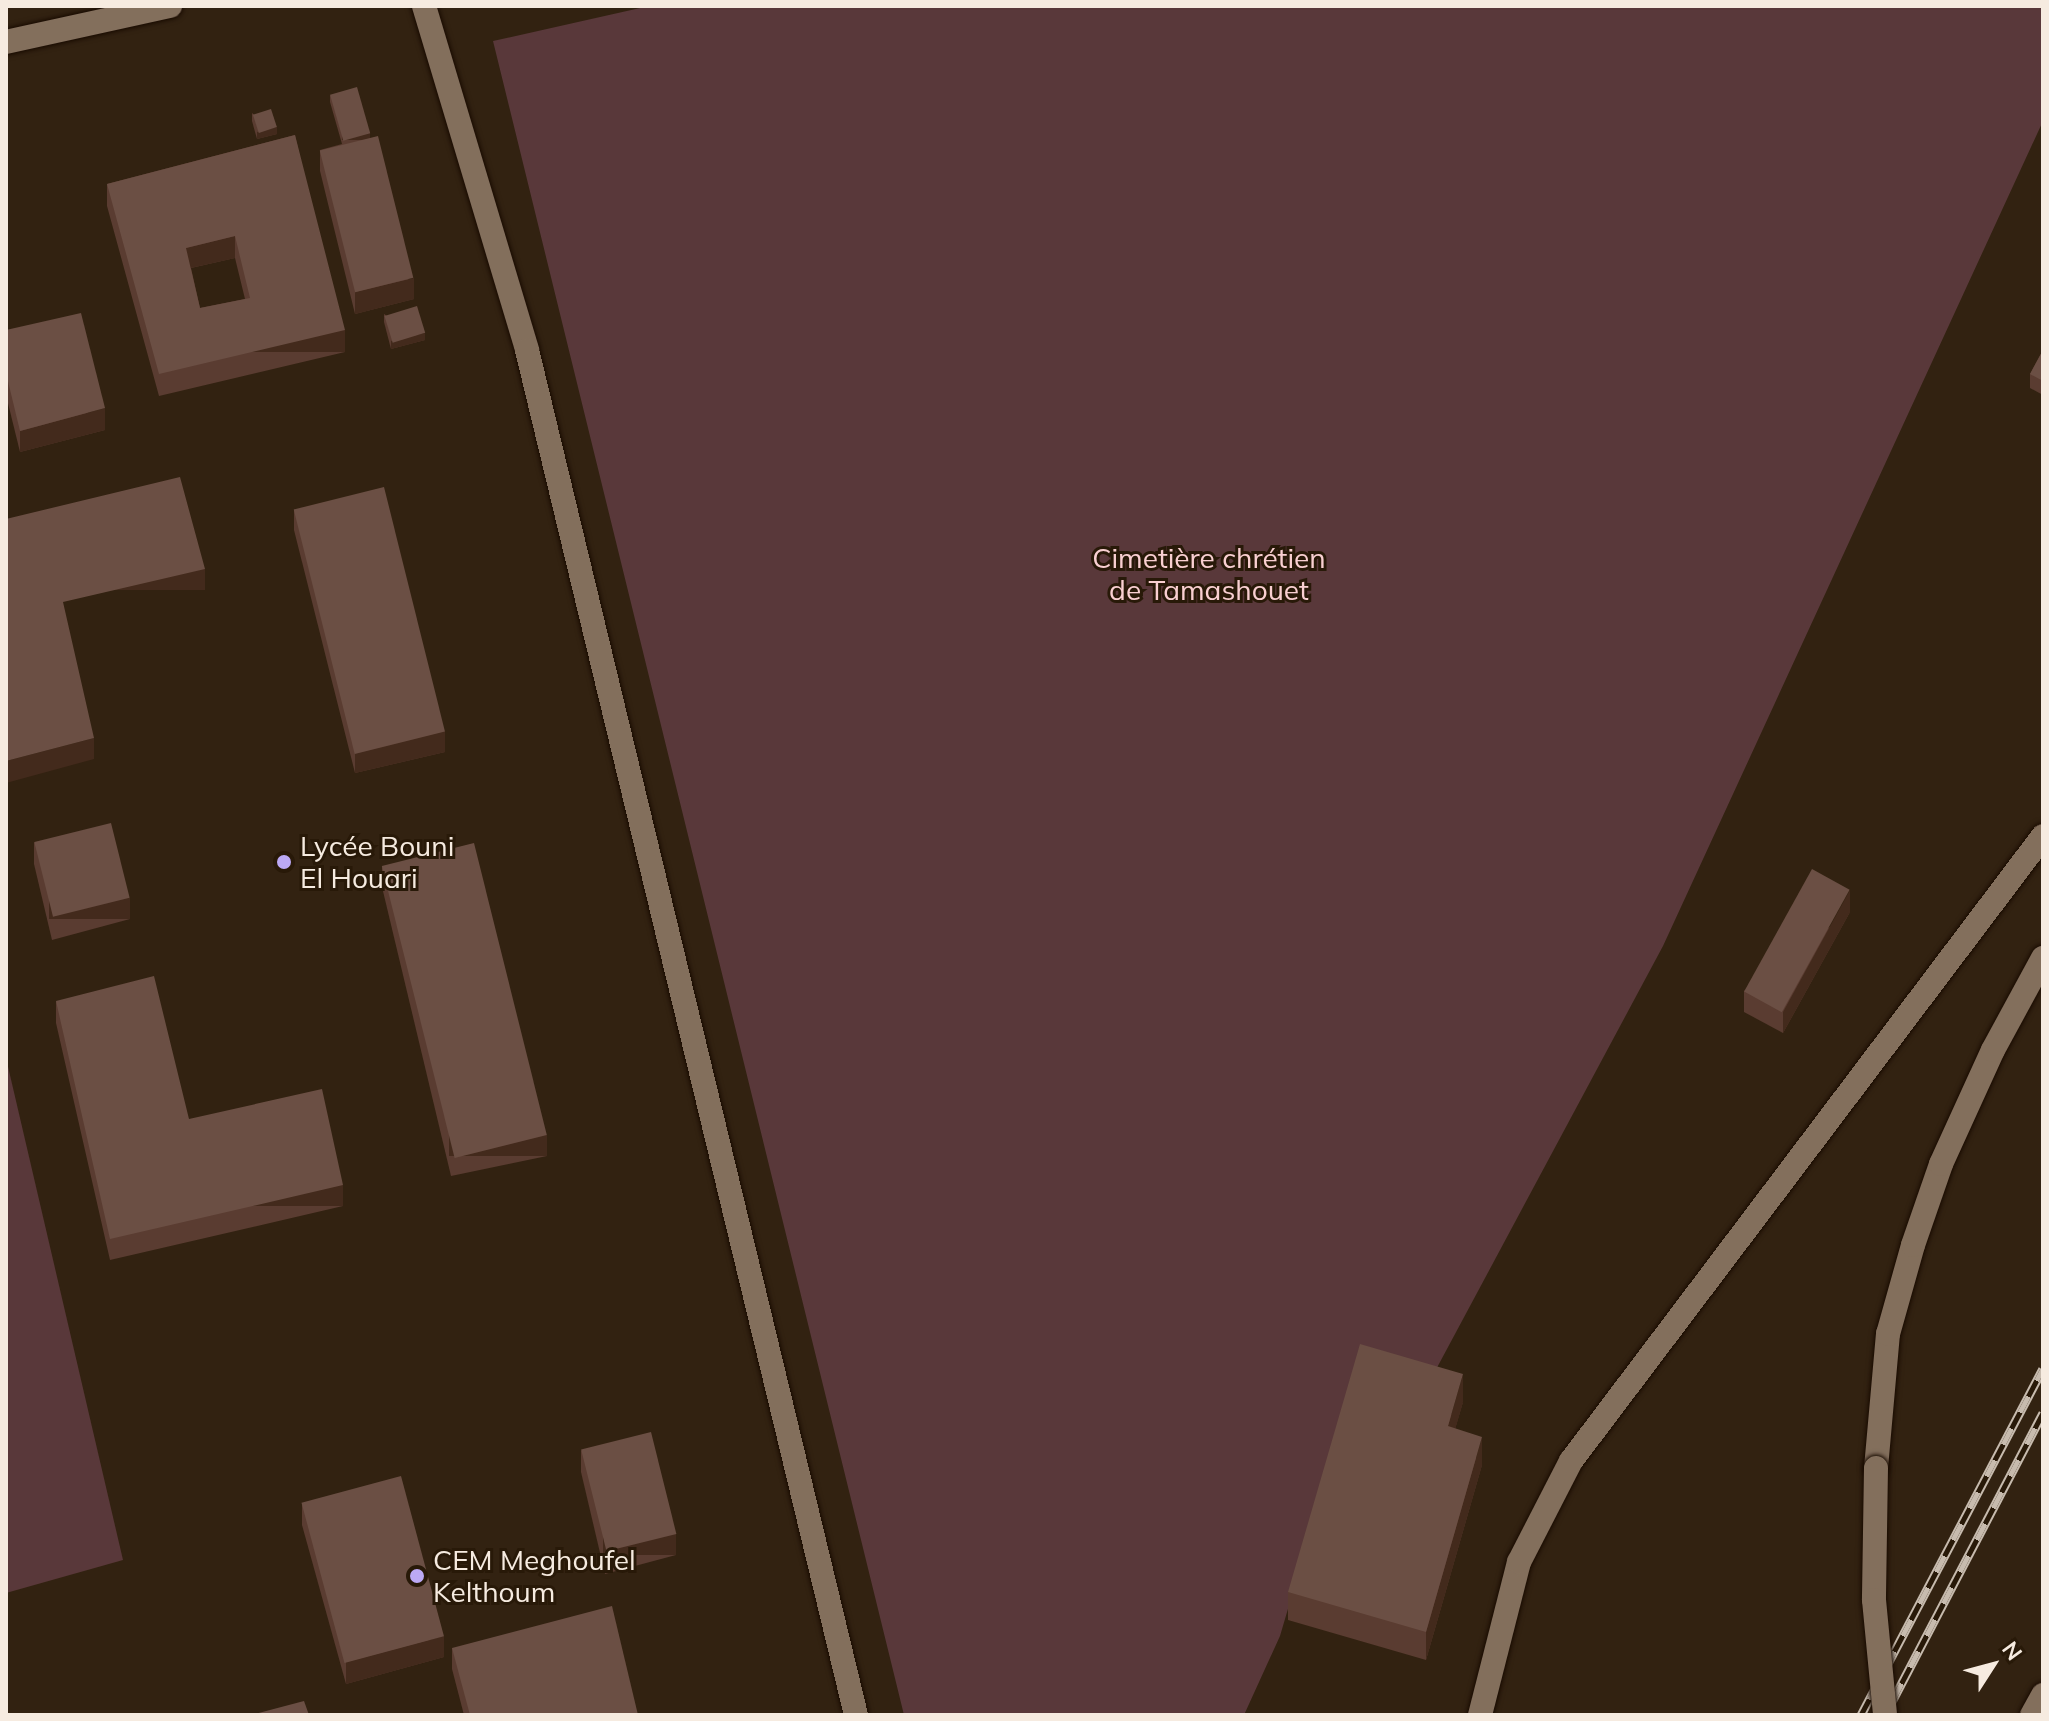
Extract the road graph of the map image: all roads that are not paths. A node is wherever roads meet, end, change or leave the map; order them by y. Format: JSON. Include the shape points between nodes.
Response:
{"nodes":[{"id":1,"x":170,"y":6,"type":"edge"},
{"id":2,"x":424,"y":6,"type":"edge"},
{"id":3,"x":6,"y":42,"type":"edge"},
{"id":4,"x":2043,"y":836,"type":"edge"},
{"id":5,"x":2043,"y":958,"type":"edge"},
{"id":6,"x":856,"y":1715,"type":"edge"},
{"id":7,"x":1480,"y":1715,"type":"edge"},
{"id":8,"x":1885,"y":1715,"type":"edge"}],
"edges":[{"from":1,"to":3,"type":"street"},
{"from":2,"to":6,"type":"street","via":[[527,350]]},
{"from":4,"to":7,"type":"street","via":[[1571,1461],[1519,1562]]},
{"from":5,"to":8,"type":"street","bridge":true,"via":[[1954,1136],[1913,1245],[1888,1334],[1876,1468],[1874,1600]]}]}
